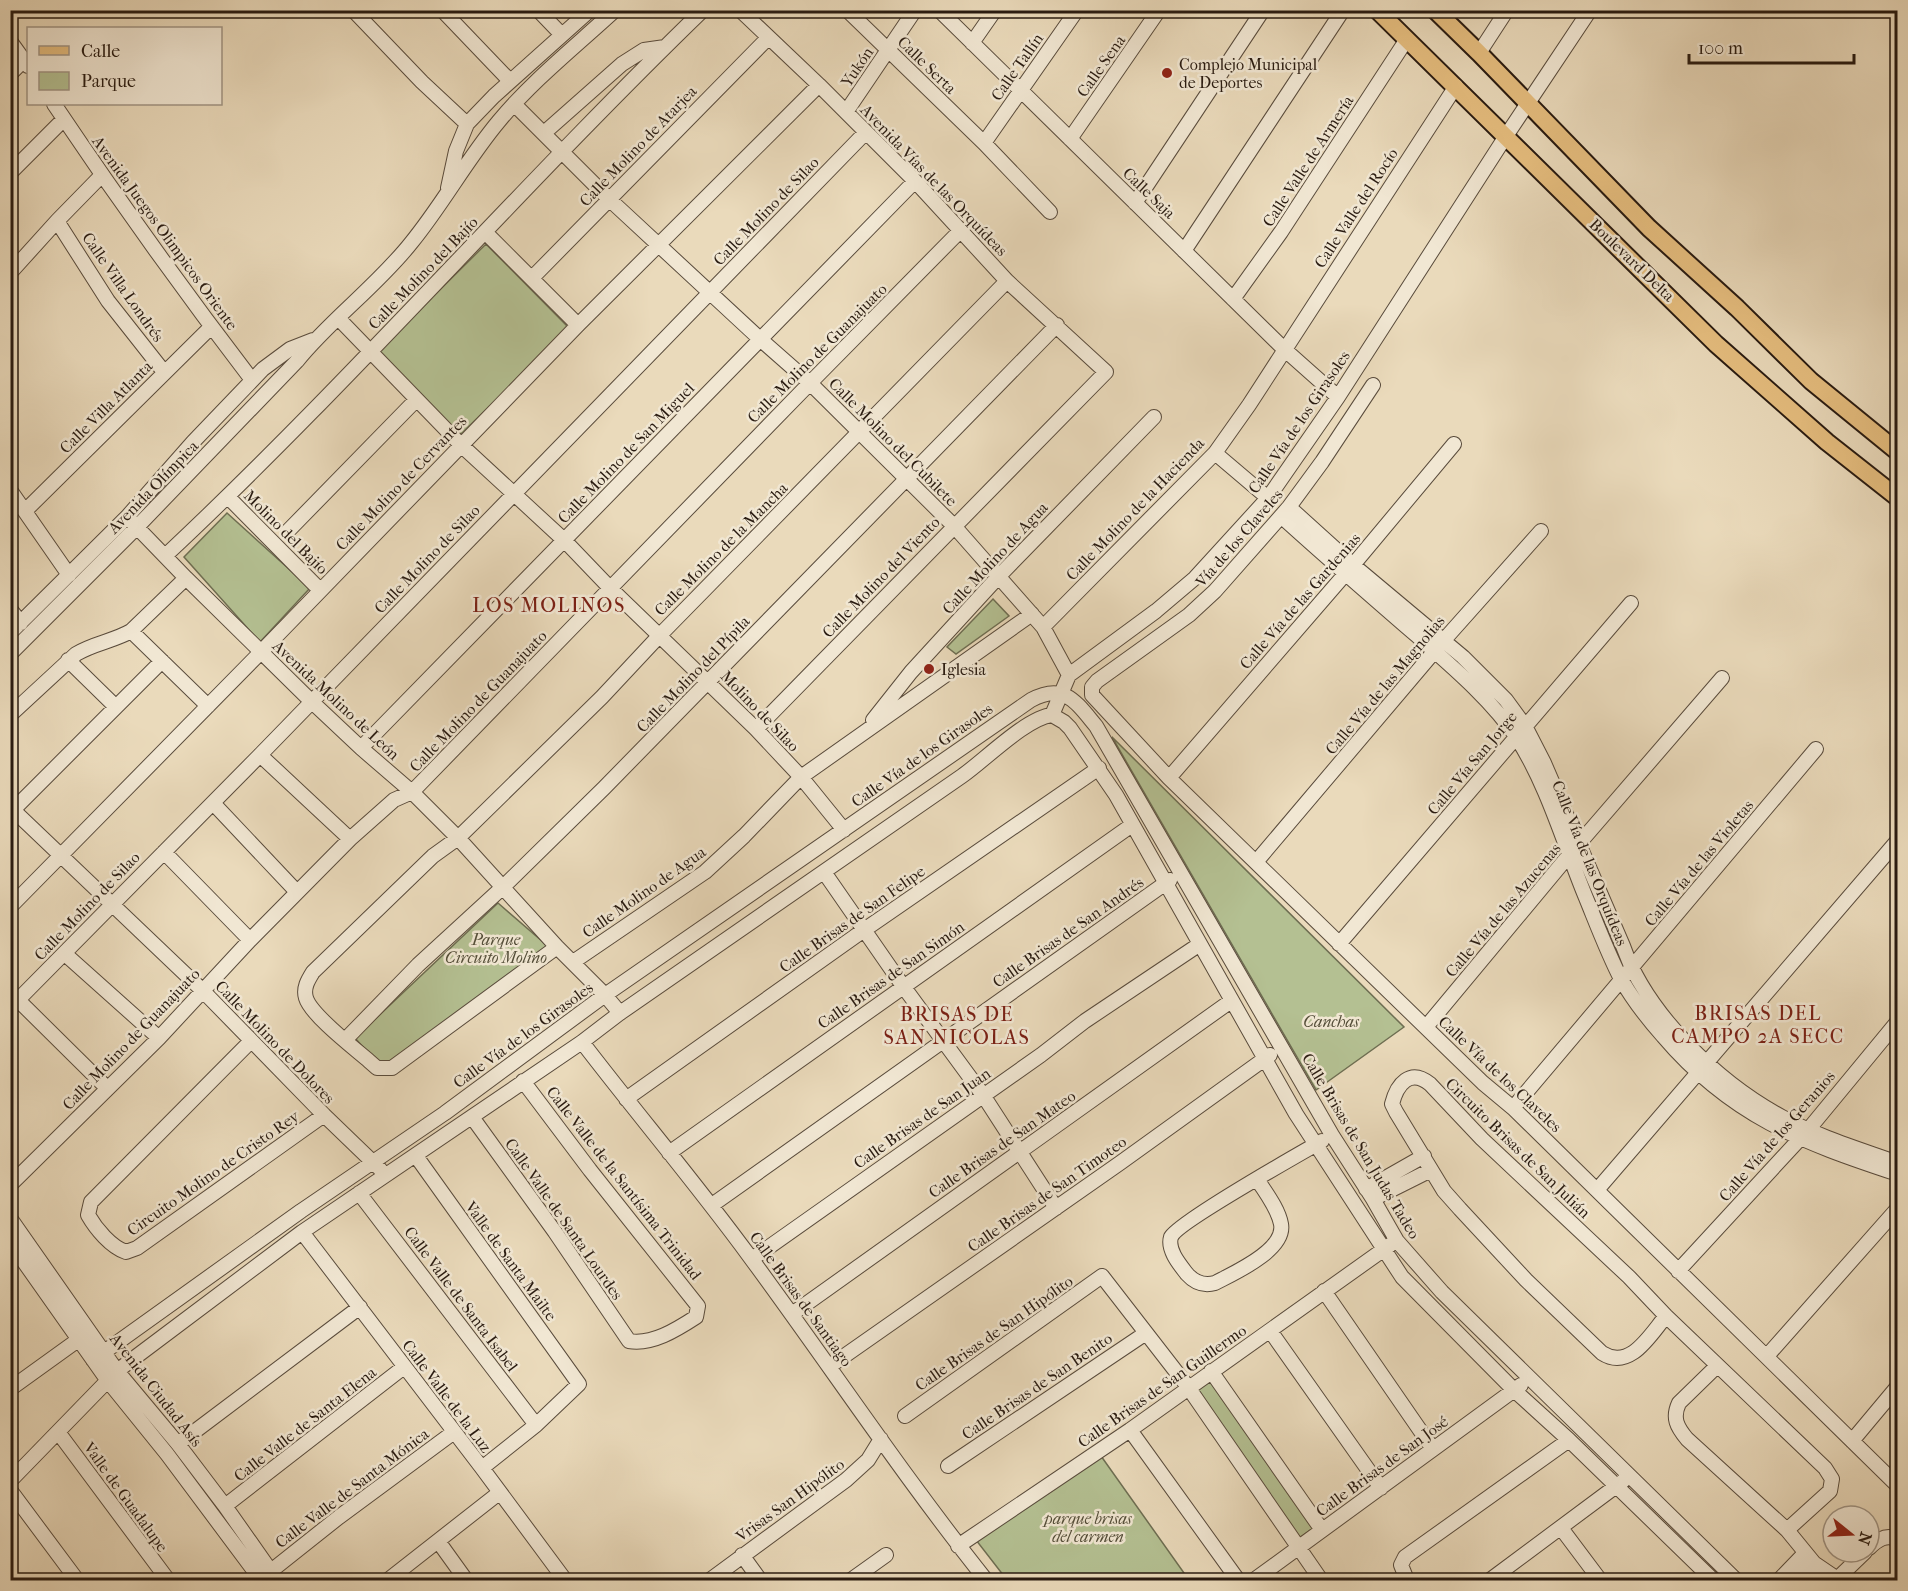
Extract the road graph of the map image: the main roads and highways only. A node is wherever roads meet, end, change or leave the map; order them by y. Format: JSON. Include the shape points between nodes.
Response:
{"nodes":[{"id":1,"x":1377,"y":10,"type":"edge"},
{"id":2,"x":1435,"y":10,"type":"edge"},
{"id":3,"x":1898,"y":452,"type":"edge"},
{"id":4,"x":1894,"y":494,"type":"edge"}],
"edges":[{"from":1,"to":4,"type":"main road","name":"Boulevard Delta","via":[[1716,344],[1827,442]]},
{"from":2,"to":3,"type":"main road","via":[[1649,228],[1811,381]]}]}
